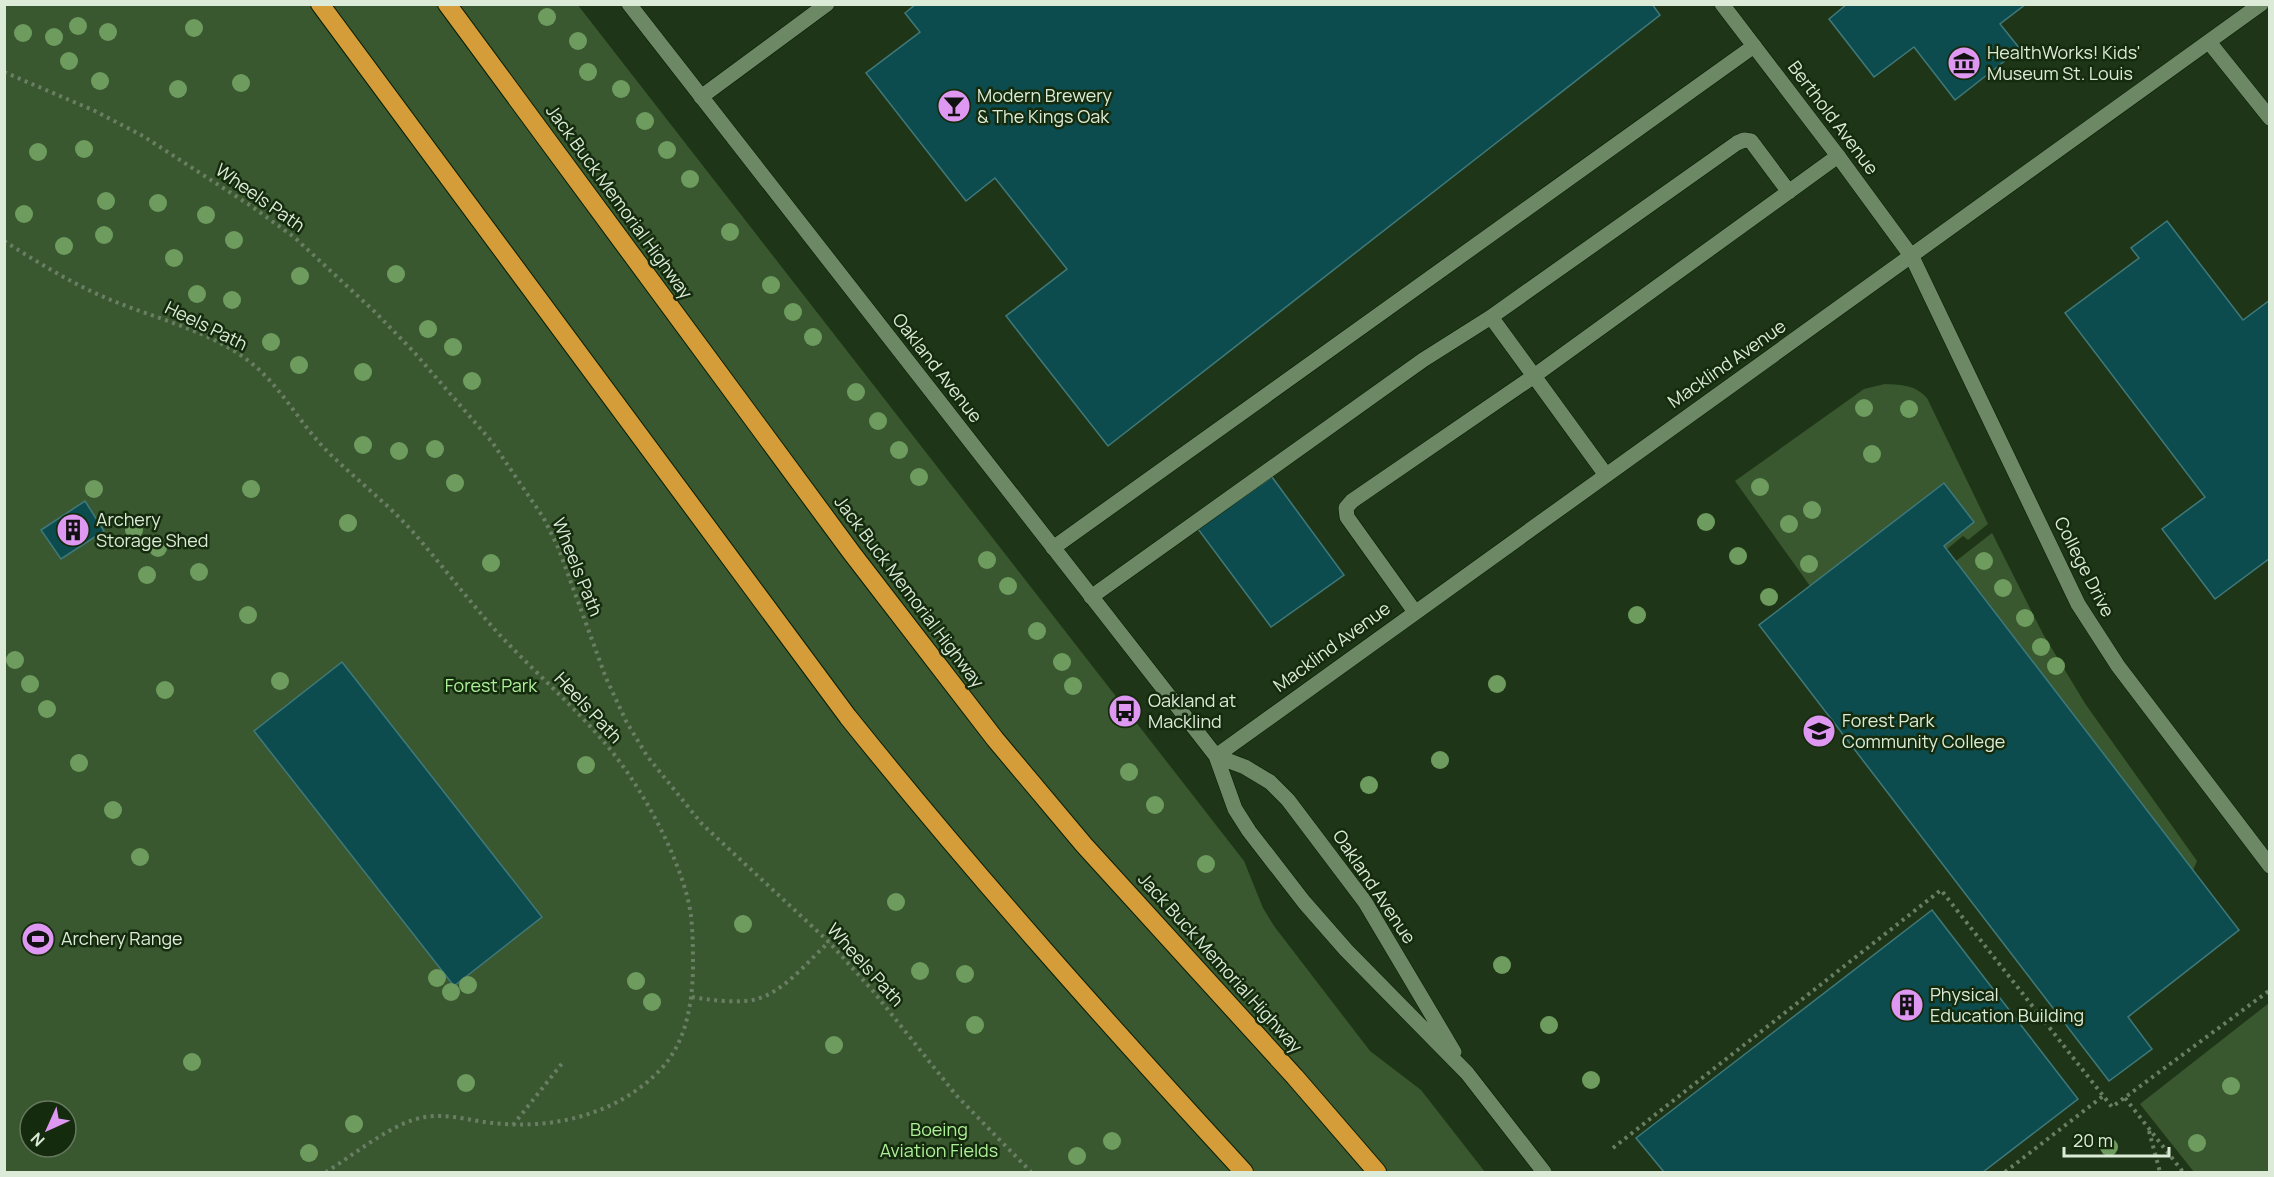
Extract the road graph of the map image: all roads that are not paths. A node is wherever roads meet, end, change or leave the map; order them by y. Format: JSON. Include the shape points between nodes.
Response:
{"nodes":[{"id":1,"x":320,"y":4,"type":"edge"},
{"id":2,"x":447,"y":4,"type":"edge"},
{"id":3,"x":629,"y":4,"type":"edge"},
{"id":4,"x":827,"y":4,"type":"edge"},
{"id":5,"x":1722,"y":4,"type":"edge"},
{"id":6,"x":2261,"y":4,"type":"edge"},
{"id":7,"x":2209,"y":42,"type":"junction"},
{"id":8,"x":1754,"y":46,"type":"junction"},
{"id":9,"x":701,"y":97,"type":"junction"},
{"id":10,"x":2270,"y":118,"type":"edge"},
{"id":11,"x":1838,"y":156,"type":"junction"},
{"id":12,"x":1789,"y":192,"type":"junction"},
{"id":13,"x":1912,"y":257,"type":"junction"},
{"id":14,"x":1491,"y":317,"type":"junction"},
{"id":15,"x":1534,"y":376,"type":"junction"},
{"id":16,"x":1606,"y":475,"type":"junction"},
{"id":17,"x":1053,"y":548,"type":"junction"},
{"id":18,"x":1091,"y":597,"type":"junction"},
{"id":19,"x":1415,"y":612,"type":"junction"},
{"id":20,"x":1216,"y":756,"type":"junction"},
{"id":21,"x":2270,"y":866,"type":"edge"},
{"id":22,"x":1467,"y":1073,"type":"junction"},
{"id":23,"x":1244,"y":1173,"type":"edge"},
{"id":24,"x":1377,"y":1173,"type":"edge"},
{"id":25,"x":1544,"y":1173,"type":"edge"}],
"edges":[{"from":1,"to":23,"type":"highway","via":[[848,717],[1066,976]]},
{"from":2,"to":24,"type":"highway","name":"Jack Buck Memorial Highway","via":[[851,552],[995,739],[1084,845]]},
{"from":3,"to":9,"type":"street","name":"Oakland Avenue"},
{"from":4,"to":9,"type":"street"},
{"from":5,"to":8,"type":"street","name":"Berthold Avenue"},
{"from":6,"to":7,"type":"street","name":"Macklind Avenue"},
{"from":7,"to":10,"type":"street"},
{"from":7,"to":13,"type":"street","name":"Macklind Avenue"},
{"from":8,"to":11,"type":"street","name":"Berthold Avenue"},
{"from":8,"to":17,"type":"street"},
{"from":9,"to":17,"type":"street","name":"Oakland Avenue"},
{"from":11,"to":12,"type":"street"},
{"from":11,"to":13,"type":"street","name":"Berthold Avenue"},
{"from":12,"to":14,"type":"street","via":[[1751,141],[1744,140]]},
{"from":12,"to":15,"type":"street"},
{"from":13,"to":16,"type":"street","name":"Macklind Avenue"},
{"from":13,"to":21,"type":"street","name":"College Drive","via":[[2078,603],[2118,666]]},
{"from":14,"to":15,"type":"street"},
{"from":14,"to":18,"type":"street","via":[[1423,360]]},
{"from":15,"to":16,"type":"street"},
{"from":15,"to":19,"type":"street","via":[[1346,508],[1347,517]]},
{"from":16,"to":19,"type":"street","name":"Macklind Avenue"},
{"from":17,"to":18,"type":"street","name":"Oakland Avenue"},
{"from":18,"to":20,"type":"street","name":"Oakland Avenue"},
{"from":19,"to":20,"type":"street","name":"Macklind Avenue"},
{"from":20,"to":22,"type":"street","name":"Oakland Avenue","via":[[1235,809],[1297,893],[1346,950]]},
{"from":20,"to":22,"type":"street","name":"Oakland Avenue","via":[[1270,782],[1288,800],[1365,902]]},
{"from":22,"to":25,"type":"street","name":"Oakland Avenue"}]}
